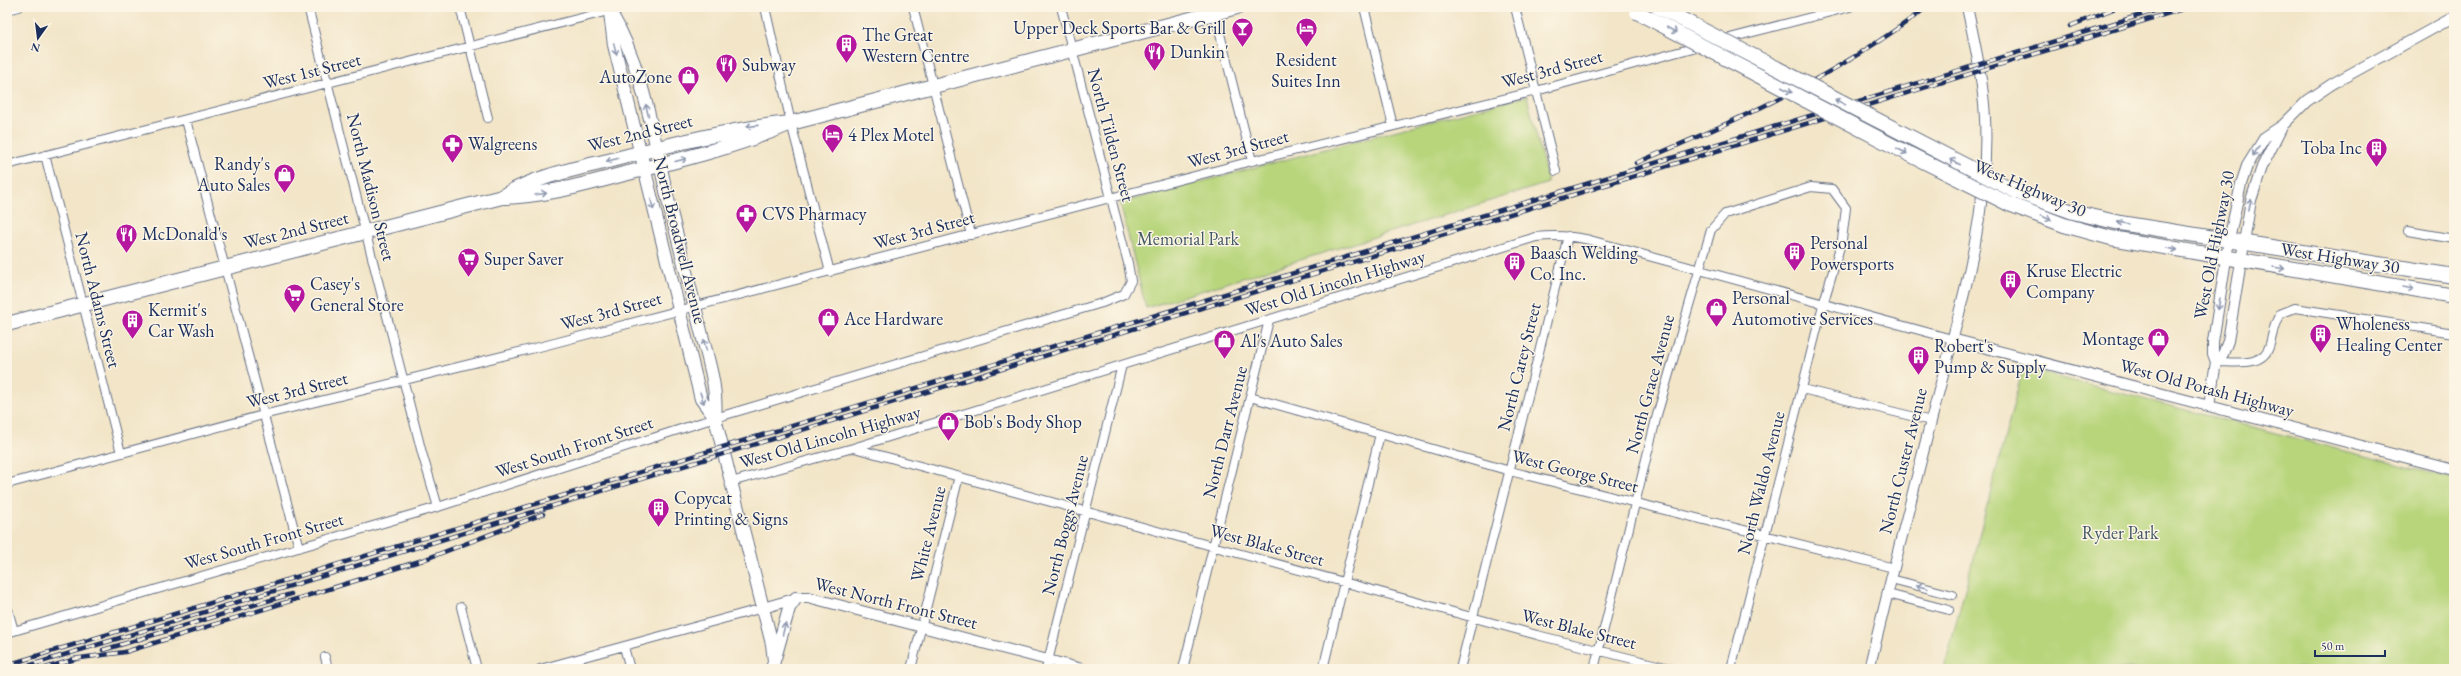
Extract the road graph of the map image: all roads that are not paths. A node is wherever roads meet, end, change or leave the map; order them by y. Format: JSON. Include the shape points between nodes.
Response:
{"nodes":[{"id":1,"x":19,"y":7,"type":"edge"},
{"id":2,"x":308,"y":7,"type":"edge"},
{"id":3,"x":460,"y":7,"type":"edge"},
{"id":4,"x":624,"y":7,"type":"edge"},
{"id":5,"x":765,"y":7,"type":"edge"},
{"id":6,"x":913,"y":7,"type":"edge"},
{"id":7,"x":1061,"y":7,"type":"edge"},
{"id":8,"x":1237,"y":7,"type":"edge"},
{"id":9,"x":1364,"y":7,"type":"edge"},
{"id":10,"x":1515,"y":7,"type":"edge"},
{"id":11,"x":1658,"y":7,"type":"edge"},
{"id":12,"x":1850,"y":7,"type":"edge"},
{"id":13,"x":1967,"y":7,"type":"edge"},
{"id":14,"x":610,"y":9,"type":"edge"},
{"id":15,"x":7,"y":10,"type":"edge"},
{"id":16,"x":1214,"y":10,"type":"edge"},
{"id":17,"x":1632,"y":10,"type":"edge"},
{"id":18,"x":2454,"y":18,"type":"edge"},
{"id":19,"x":471,"y":46,"type":"junction"},
{"id":20,"x":1072,"y":50,"type":"junction"},
{"id":21,"x":329,"y":83,"type":"junction"},
{"id":22,"x":933,"y":86,"type":"junction"},
{"id":23,"x":1536,"y":90,"type":"junction"},
{"id":24,"x":488,"y":118,"type":"dead end"},
{"id":25,"x":186,"y":120,"type":"junction"},
{"id":26,"x":791,"y":122,"type":"junction"},
{"id":27,"x":2283,"y":125,"type":"junction"},
{"id":28,"x":1393,"y":126,"type":"junction"},
{"id":29,"x":656,"y":149,"type":"junction"},
{"id":30,"x":639,"y":153,"type":"junction"},
{"id":31,"x":45,"y":155,"type":"junction"},
{"id":32,"x":1252,"y":161,"type":"junction"},
{"id":33,"x":7,"y":165,"type":"edge"},
{"id":34,"x":660,"y":165,"type":"junction"},
{"id":35,"x":643,"y":170,"type":"junction"},
{"id":36,"x":1556,"y":171,"type":"dead end"},
{"id":37,"x":502,"y":197,"type":"junction"},
{"id":38,"x":1112,"y":198,"type":"junction"},
{"id":39,"x":2012,"y":198,"type":"junction"},
{"id":40,"x":1846,"y":208,"type":"joint"},
{"id":41,"x":366,"y":231,"type":"junction"},
{"id":42,"x":2408,"y":231,"type":"dead end"},
{"id":43,"x":971,"y":235,"type":"junction"},
{"id":44,"x":1568,"y":236,"type":"junction"},
{"id":45,"x":2454,"y":239,"type":"edge"},
{"id":46,"x":2229,"y":240,"type":"junction"},
{"id":47,"x":2244,"y":243,"type":"junction"},
{"id":48,"x":2226,"y":259,"type":"junction"},
{"id":49,"x":2241,"y":262,"type":"junction"},
{"id":50,"x":224,"y":268,"type":"junction"},
{"id":51,"x":1130,"y":270,"type":"joint"},
{"id":52,"x":1698,"y":270,"type":"junction"},
{"id":53,"x":830,"y":272,"type":"junction"},
{"id":54,"x":2454,"y":276,"type":"edge"},
{"id":55,"x":2454,"y":296,"type":"edge"},
{"id":56,"x":83,"y":304,"type":"junction"},
{"id":57,"x":1823,"y":305,"type":"junction"},
{"id":58,"x":695,"y":306,"type":"junction"},
{"id":59,"x":679,"y":310,"type":"junction"},
{"id":60,"x":1269,"y":320,"type":"junction"},
{"id":61,"x":7,"y":324,"type":"edge"},
{"id":62,"x":2454,"y":333,"type":"edge"},
{"id":63,"x":1952,"y":339,"type":"junction"},
{"id":64,"x":2216,"y":362,"type":"junction"},
{"id":65,"x":1122,"y":365,"type":"junction"},
{"id":66,"x":403,"y":380,"type":"junction"},
{"id":67,"x":1802,"y":388,"type":"junction"},
{"id":68,"x":1250,"y":397,"type":"junction"},
{"id":69,"x":2209,"y":406,"type":"junction"},
{"id":70,"x":263,"y":415,"type":"junction"},
{"id":71,"x":715,"y":418,"type":"junction"},
{"id":72,"x":1931,"y":421,"type":"junction"},
{"id":73,"x":1380,"y":434,"type":"junction"},
{"id":74,"x":853,"y":448,"type":"junction"},
{"id":75,"x":121,"y":453,"type":"junction"},
{"id":76,"x":2454,"y":470,"type":"edge"},
{"id":77,"x":1510,"y":471,"type":"junction"},
{"id":78,"x":959,"y":476,"type":"junction"},
{"id":79,"x":731,"y":482,"type":"junction"},
{"id":80,"x":7,"y":484,"type":"edge"},
{"id":81,"x":1635,"y":502,"type":"junction"},
{"id":82,"x":438,"y":507,"type":"junction"},
{"id":83,"x":1085,"y":511,"type":"junction"},
{"id":84,"x":1764,"y":535,"type":"junction"},
{"id":85,"x":1213,"y":546,"type":"junction"},
{"id":86,"x":299,"y":548,"type":"junction"},
{"id":87,"x":1894,"y":568,"type":"junction"},
{"id":88,"x":1891,"y":579,"type":"junction"},
{"id":89,"x":1344,"y":583,"type":"junction"},
{"id":90,"x":1888,"y":594,"type":"junction"},
{"id":91,"x":1953,"y":595,"type":"dead end"},
{"id":92,"x":796,"y":598,"type":"junction"},
{"id":93,"x":7,"y":606,"type":"edge"},
{"id":94,"x":460,"y":607,"type":"dead end"},
{"id":95,"x":763,"y":608,"type":"junction"},
{"id":96,"x":1950,"y":610,"type":"dead end"},
{"id":97,"x":1473,"y":618,"type":"junction"},
{"id":98,"x":922,"y":626,"type":"junction"},
{"id":99,"x":10,"y":632,"type":"edge"},
{"id":100,"x":624,"y":647,"type":"junction"},
{"id":101,"x":1599,"y":650,"type":"junction"},
{"id":102,"x":325,"y":657,"type":"dead end"},
{"id":103,"x":1047,"y":664,"type":"edge"},
{"id":104,"x":773,"y":665,"type":"edge"},
{"id":105,"x":328,"y":669,"type":"edge"},
{"id":106,"x":477,"y":669,"type":"edge"},
{"id":107,"x":540,"y":669,"type":"edge"},
{"id":108,"x":630,"y":669,"type":"edge"},
{"id":109,"x":911,"y":669,"type":"edge"},
{"id":110,"x":1082,"y":669,"type":"edge"},
{"id":111,"x":1183,"y":669,"type":"edge"},
{"id":112,"x":1323,"y":669,"type":"edge"},
{"id":113,"x":1460,"y":669,"type":"edge"},
{"id":114,"x":1594,"y":669,"type":"edge"},
{"id":115,"x":1672,"y":669,"type":"edge"},
{"id":116,"x":1731,"y":669,"type":"edge"},
{"id":117,"x":1869,"y":669,"type":"edge"}],
"edges":[{"from":1,"to":15,"type":"street"},
{"from":2,"to":21,"type":"street","name":"North Madison Street"},
{"from":3,"to":19,"type":"street"},
{"from":4,"to":14,"type":"street","name":"West 1st Street"},
{"from":5,"to":26,"type":"street"},
{"from":6,"to":22,"type":"street"},
{"from":7,"to":20,"type":"street","name":"North Tilden Street"},
{"from":8,"to":16,"type":"highway","name":"West 2nd Street"},
{"from":9,"to":28,"type":"street"},
{"from":10,"to":23,"type":"street"},
{"from":39,"to":11,"type":"highway","name":"West Highway 30","one_way":true,"bridge":true,"via":[[1928,148]]},
{"from":12,"to":23,"type":"street","name":"West 3rd Street"},
{"from":13,"to":63,"type":"street","name":"North Custer Avenue","via":[[1980,71],[1985,128],[1982,199],[1974,246]]},
{"from":14,"to":19,"type":"street","name":"West 1st Street"},
{"from":29,"to":14,"type":"main road","name":"North Broadwell Avenue","one_way":true,"via":[[628,44]]},
{"from":14,"to":30,"type":"main road","name":"North Broadwell Avenue","one_way":true,"via":[[614,45]]},
{"from":16,"to":20,"type":"highway","name":"West 2nd Street"},
{"from":16,"to":32,"type":"street"},
{"from":17,"to":39,"type":"highway","name":"West Highway 30","one_way":true,"bridge":true,"via":[[1897,148]]},
{"from":18,"to":27,"type":"street","name":"West Old Highway 30","via":[[2332,84],[2306,101]]},
{"from":19,"to":21,"type":"street","name":"West 1st Street"},
{"from":19,"to":24,"type":"street"},
{"from":20,"to":22,"type":"highway","name":"West 2nd Street"},
{"from":20,"to":38,"type":"street","name":"North Tilden Street"},
{"from":21,"to":25,"type":"street","name":"West 1st Street"},
{"from":21,"to":41,"type":"street","name":"North Madison Street"},
{"from":22,"to":26,"type":"highway","name":"West 2nd Street"},
{"from":22,"to":43,"type":"street"},
{"from":23,"to":28,"type":"street","name":"West 3rd Street"},
{"from":23,"to":36,"type":"street"},
{"from":25,"to":31,"type":"street","name":"West 1st Street"},
{"from":25,"to":50,"type":"street"},
{"from":26,"to":29,"type":"highway","name":"West 2nd Street","one_way":true,"via":[[731,130]]},
{"from":34,"to":26,"type":"highway","name":"West 2nd Street","one_way":true,"via":[[741,144]]},
{"from":26,"to":53,"type":"street"},
{"from":27,"to":46,"type":"street","name":"West Old Highway 30","one_way":true,"via":[[2265,137],[2247,166]]},
{"from":47,"to":27,"type":"street","name":"West Old Highway 30","one_way":true,"via":[[2254,189]]},
{"from":28,"to":32,"type":"street","name":"West 3rd Street"},
{"from":29,"to":30,"type":"highway","name":"West 2nd Street"},
{"from":29,"to":34,"type":"main road","name":"North Broadwell Avenue"},
{"from":30,"to":35,"type":"main road","name":"North Broadwell Avenue"},
{"from":30,"to":37,"type":"highway","name":"West 2nd Street","one_way":true,"via":[[540,178]]},
{"from":31,"to":33,"type":"street","name":"West 1st Street"},
{"from":31,"to":56,"type":"street","name":"North Adams Street"},
{"from":32,"to":38,"type":"street","name":"West 3rd Street"},
{"from":34,"to":35,"type":"highway","name":"West 2nd Street"},
{"from":34,"to":58,"type":"main road","name":"North Broadwell Avenue"},
{"from":37,"to":35,"type":"highway","name":"West 2nd Street","one_way":true,"via":[[546,194]]},
{"from":35,"to":59,"type":"main road","name":"North Broadwell Avenue","one_way":true},
{"from":37,"to":41,"type":"highway","name":"West 2nd Street"},
{"from":38,"to":43,"type":"street","name":"West 3rd Street"},
{"from":38,"to":51,"type":"street","name":"North Tilden Street"},
{"from":46,"to":39,"type":"highway","name":"West Highway 30","one_way":true,"via":[[2094,217]]},
{"from":39,"to":48,"type":"highway","name":"West Highway 30","one_way":true,"via":[[2064,225],[2095,235]]},
{"from":40,"to":52,"type":"street","name":"North Grace Avenue","via":[[1832,189],[1811,187],[1725,214],[1710,230]]},
{"from":40,"to":57,"type":"street","name":"North Waldo Avenue","via":[[1842,240]]},
{"from":41,"to":50,"type":"highway","name":"West 2nd Street"},
{"from":41,"to":66,"type":"street","name":"North Madison Street"},
{"from":42,"to":45,"type":"street"},
{"from":43,"to":53,"type":"street","name":"West 3rd Street"},
{"from":44,"to":52,"type":"street","name":"West Old Lincoln Highway"},
{"from":44,"to":60,"type":"street","name":"West Old Lincoln Highway","via":[[1536,237]]},
{"from":44,"to":77,"type":"street","name":"North Carey Street"},
{"from":46,"to":47,"type":"highway","name":"West Highway 30"},
{"from":46,"to":48,"type":"street","name":"West Old Highway 30"},
{"from":47,"to":49,"type":"street","name":"West Old Highway 30"},
{"from":47,"to":54,"type":"highway","name":"West Highway 30"},
{"from":48,"to":49,"type":"highway","name":"West Highway 30"},
{"from":48,"to":64,"type":"street","name":"West Old Highway 30","one_way":true,"via":[[2213,342]]},
{"from":49,"to":55,"type":"highway","name":"West Highway 30","one_way":true},
{"from":49,"to":64,"type":"street","name":"West Old Highway 30","via":[[2228,341],[2223,354]]},
{"from":50,"to":56,"type":"highway","name":"West 2nd Street"},
{"from":50,"to":70,"type":"street"},
{"from":51,"to":71,"type":"street","name":"West South Front Street","via":[[1131,281],[1124,294],[1102,303]]},
{"from":52,"to":57,"type":"street","name":"West Old Lincoln Highway"},
{"from":52,"to":81,"type":"street","name":"North Grace Avenue"},
{"from":53,"to":58,"type":"street","name":"West 3rd Street"},
{"from":56,"to":61,"type":"highway","name":"West 2nd Street"},
{"from":56,"to":75,"type":"street","name":"North Adams Street"},
{"from":57,"to":63,"type":"street","name":"West Old Lincoln Highway"},
{"from":57,"to":67,"type":"street","name":"North Waldo Avenue"},
{"from":58,"to":59,"type":"street","name":"West 3rd Street"},
{"from":71,"to":58,"type":"main road","name":"North Broadwell Avenue","one_way":true,"via":[[714,383]]},
{"from":59,"to":66,"type":"street","name":"West 3rd Street"},
{"from":59,"to":71,"type":"main road","name":"North Broadwell Avenue","one_way":true,"via":[[701,399]]},
{"from":60,"to":65,"type":"street","name":"West Old Lincoln Highway"},
{"from":60,"to":68,"type":"street","name":"North Darr Avenue"},
{"from":62,"to":64,"type":"street","via":[[2295,308],[2280,314],[2268,350],[2259,359],[2246,362]]},
{"from":63,"to":69,"type":"street","name":"West Old Potash Highway"},
{"from":63,"to":72,"type":"street","name":"North Custer Avenue"},
{"from":64,"to":69,"type":"street","name":"West Old Highway 30"},
{"from":65,"to":74,"type":"street","name":"West Old Lincoln Highway"},
{"from":65,"to":83,"type":"street","name":"North Boggs Avenue"},
{"from":66,"to":70,"type":"street","name":"West 3rd Street"},
{"from":66,"to":82,"type":"street","name":"North Madison Street"},
{"from":67,"to":72,"type":"street"},
{"from":67,"to":84,"type":"street","name":"North Waldo Avenue"},
{"from":68,"to":73,"type":"street","name":"West George Street"},
{"from":68,"to":85,"type":"street","name":"North Darr Avenue"},
{"from":69,"to":76,"type":"street","name":"West Old Potash Highway"},
{"from":70,"to":75,"type":"street","name":"West 3rd Street"},
{"from":70,"to":86,"type":"street"},
{"from":71,"to":79,"type":"main road","name":"North Broadwell Avenue"},
{"from":71,"to":82,"type":"street","name":"West South Front Street"},
{"from":72,"to":87,"type":"street","name":"North Custer Avenue"},
{"from":73,"to":77,"type":"street","name":"West George Street"},
{"from":73,"to":89,"type":"street"},
{"from":74,"to":78,"type":"street","name":"West Blake Street"},
{"from":74,"to":79,"type":"street","name":"West Old Lincoln Highway"},
{"from":75,"to":80,"type":"street","name":"West 3rd Street"},
{"from":77,"to":81,"type":"street","name":"West George Street"},
{"from":77,"to":97,"type":"street","name":"North Carey Street"},
{"from":78,"to":83,"type":"street","name":"West Blake Street"},
{"from":78,"to":98,"type":"street","name":"White Avenue"},
{"from":79,"to":95,"type":"main road","name":"North Broadwell Avenue"},
{"from":81,"to":84,"type":"street","name":"West George Street"},
{"from":81,"to":101,"type":"street","name":"North Grace Avenue"},
{"from":82,"to":86,"type":"street","name":"West South Front Street"},
{"from":83,"to":85,"type":"street","name":"West Blake Street"},
{"from":83,"to":103,"type":"street","name":"North Boggs Avenue"},
{"from":84,"to":87,"type":"street","name":"West George Street"},
{"from":84,"to":116,"type":"street","name":"North Waldo Avenue"},
{"from":85,"to":89,"type":"street","name":"West Blake Street"},
{"from":85,"to":111,"type":"street","name":"North Darr Avenue"},
{"from":86,"to":99,"type":"street","name":"West South Front Street"},
{"from":87,"to":88,"type":"street","name":"North Custer Avenue"},
{"from":88,"to":90,"type":"street","name":"North Custer Avenue"},
{"from":91,"to":88,"type":"street","one_way":true},
{"from":89,"to":97,"type":"street","name":"West Blake Street"},
{"from":89,"to":112,"type":"street"},
{"from":90,"to":96,"type":"street"},
{"from":90,"to":117,"type":"street","name":"North Custer Avenue"},
{"from":92,"to":95,"type":"street","name":"West North Front Street"},
{"from":92,"to":98,"type":"street","name":"West North Front Street","via":[[808,597]]},
{"from":104,"to":92,"type":"main road","one_way":true,"via":[[789,608]]},
{"from":93,"to":99,"type":"street"},
{"from":94,"to":106,"type":"street"},
{"from":95,"to":100,"type":"street","name":"West North Front Street"},
{"from":95,"to":104,"type":"main road","name":"North Broadwell Avenue"},
{"from":97,"to":101,"type":"street","name":"West Blake Street"},
{"from":97,"to":113,"type":"street","name":"North Carey Street"},
{"from":98,"to":103,"type":"street","name":"West North Front Street"},
{"from":98,"to":109,"type":"street","name":"White Avenue"},
{"from":100,"to":107,"type":"street","name":"West North Front Street"},
{"from":100,"to":108,"type":"street"},
{"from":101,"to":114,"type":"street","name":"North Grace Avenue"},
{"from":101,"to":115,"type":"street","name":"West Blake Street"},
{"from":102,"to":105,"type":"street"},
{"from":103,"to":110,"type":"street","name":"West North Front Street"}]}
